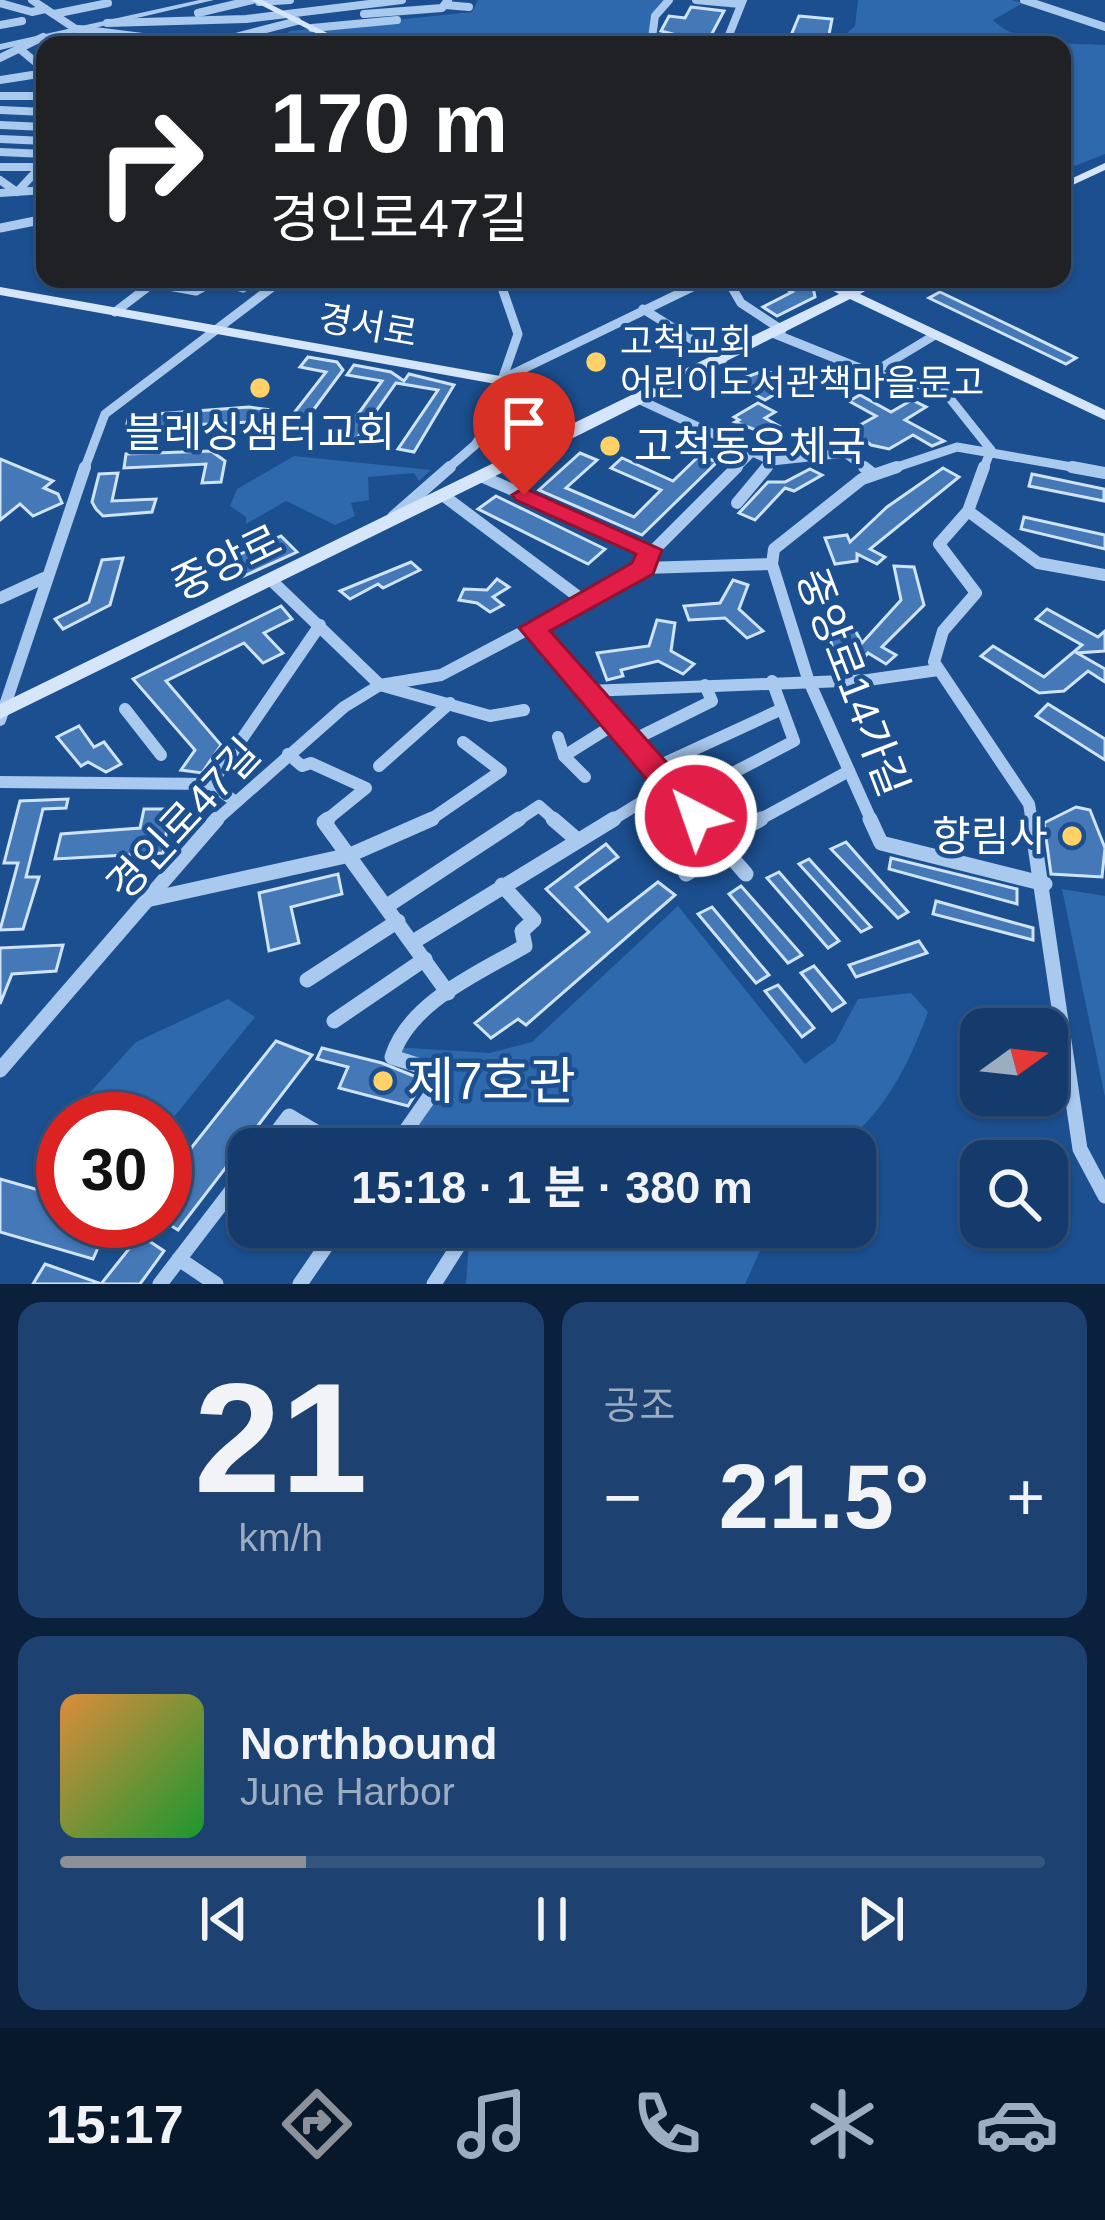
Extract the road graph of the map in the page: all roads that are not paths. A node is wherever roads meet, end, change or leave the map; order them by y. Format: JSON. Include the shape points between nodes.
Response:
{"nodes":[{"id":1,"x":12,"y":0,"type":"edge"},
{"id":2,"x":32,"y":0,"type":"edge"},
{"id":3,"x":64,"y":0,"type":"edge"},
{"id":4,"x":209,"y":0,"type":"edge"},
{"id":5,"x":290,"y":0,"type":"edge"},
{"id":6,"x":405,"y":0,"type":"edge"},
{"id":7,"x":669,"y":0,"type":"edge"},
{"id":8,"x":696,"y":0,"type":"edge"},
{"id":9,"x":1024,"y":0,"type":"edge"},
{"id":10,"x":256,"y":1,"type":"edge"},
{"id":11,"x":742,"y":2,"type":"edge"},
{"id":12,"x":103,"y":3,"type":"edge"},
{"id":13,"x":354,"y":3,"type":"edge"},
{"id":14,"x":446,"y":3,"type":"edge"},
{"id":15,"x":466,"y":4,"type":"edge"},
{"id":16,"x":0,"y":8,"type":"edge"},
{"id":17,"x":416,"y":10,"type":"junction"},
{"id":18,"x":29,"y":11,"type":"junction"},
{"id":19,"x":50,"y":11,"type":"junction"},
{"id":20,"x":198,"y":13,"type":"dead end"},
{"id":21,"x":281,"y":13,"type":"junction"},
{"id":22,"x":132,"y":17,"type":"junction"},
{"id":23,"x":22,"y":20,"type":"dead end"},
{"id":24,"x":212,"y":20,"type":"junction"},
{"id":25,"x":296,"y":20,"type":"junction"},
{"id":26,"x":397,"y":20,"type":"dead end"},
{"id":27,"x":106,"y":23,"type":"junction"},
{"id":28,"x":1105,"y":23,"type":"edge"},
{"id":29,"x":75,"y":27,"type":"junction"},
{"id":30,"x":312,"y":28,"type":"junction"},
{"id":31,"x":0,"y":29,"type":"edge"},
{"id":32,"x":46,"y":36,"type":"edge"},
{"id":33,"x":85,"y":36,"type":"edge"},
{"id":34,"x":140,"y":36,"type":"edge"},
{"id":35,"x":241,"y":36,"type":"joint"},
{"id":36,"x":328,"y":36,"type":"edge"},
{"id":37,"x":652,"y":36,"type":"edge"},
{"id":38,"x":729,"y":36,"type":"edge"},
{"id":39,"x":36,"y":40,"type":"edge"},
{"id":40,"x":0,"y":47,"type":"edge"},
{"id":41,"x":17,"y":47,"type":"junction"},
{"id":42,"x":0,"y":58,"type":"edge"},
{"id":43,"x":36,"y":63,"type":"edge"},
{"id":44,"x":36,"y":73,"type":"edge"},
{"id":45,"x":24,"y":76,"type":"junction"},
{"id":46,"x":0,"y":80,"type":"edge"},
{"id":47,"x":36,"y":88,"type":"edge"},
{"id":48,"x":36,"y":94,"type":"edge"},
{"id":49,"x":16,"y":96,"type":"junction"},
{"id":50,"x":0,"y":97,"type":"edge"},
{"id":51,"x":0,"y":110,"type":"edge"},
{"id":52,"x":36,"y":112,"type":"edge"},
{"id":53,"x":0,"y":125,"type":"edge"},
{"id":54,"x":36,"y":127,"type":"edge"},
{"id":55,"x":0,"y":139,"type":"edge"},
{"id":56,"x":36,"y":141,"type":"edge"},
{"id":57,"x":0,"y":152,"type":"edge"},
{"id":58,"x":36,"y":161,"type":"edge"},
{"id":59,"x":36,"y":164,"type":"edge"},
{"id":60,"x":1105,"y":166,"type":"edge"},
{"id":61,"x":0,"y":167,"type":"edge"},
{"id":62,"x":36,"y":172,"type":"edge"},
{"id":63,"x":0,"y":180,"type":"edge"},
{"id":64,"x":1071,"y":183,"type":"edge"},
{"id":65,"x":36,"y":191,"type":"edge"},
{"id":66,"x":17,"y":192,"type":"junction"},
{"id":67,"x":0,"y":193,"type":"edge"},
{"id":68,"x":36,"y":221,"type":"edge"},
{"id":69,"x":0,"y":228,"type":"edge"},
{"id":70,"x":146,"y":288,"type":"edge"},
{"id":71,"x":270,"y":288,"type":"edge"},
{"id":72,"x":502,"y":288,"type":"edge"},
{"id":73,"x":689,"y":288,"type":"edge"},
{"id":74,"x":729,"y":288,"type":"edge"},
{"id":75,"x":835,"y":288,"type":"edge"},
{"id":76,"x":862,"y":288,"type":"edge"},
{"id":77,"x":0,"y":291,"type":"edge"},
{"id":78,"x":849,"y":295,"type":"junction"},
{"id":79,"x":643,"y":309,"type":"junction"},
{"id":80,"x":115,"y":312,"type":"junction"},
{"id":81,"x":210,"y":329,"type":"junction"},
{"id":82,"x":778,"y":332,"type":"junction"},
{"id":83,"x":935,"y":335,"type":"junction"},
{"id":84,"x":723,"y":359,"type":"junction"},
{"id":85,"x":872,"y":374,"type":"junction"},
{"id":86,"x":505,"y":382,"type":"junction"},
{"id":87,"x":640,"y":400,"type":"junction"},
{"id":88,"x":1104,"y":415,"type":"edge"},
{"id":89,"x":576,"y":431,"type":"junction"},
{"id":90,"x":991,"y":450,"type":"junction"},
{"id":91,"x":753,"y":452,"type":"junction"},
{"id":92,"x":772,"y":461,"type":"junction"},
{"id":93,"x":1105,"y":473,"type":"edge"},
{"id":94,"x":873,"y":474,"type":"junction"},
{"id":95,"x":483,"y":477,"type":"junction"},
{"id":96,"x":444,"y":496,"type":"junction"},
{"id":97,"x":736,"y":503,"type":"dead end"},
{"id":98,"x":968,"y":511,"type":"junction"},
{"id":99,"x":383,"y":525,"type":"junction"},
{"id":100,"x":650,"y":550,"type":"junction"},
{"id":101,"x":772,"y":564,"type":"junction"},
{"id":102,"x":644,"y":568,"type":"junction"},
{"id":103,"x":1105,"y":575,"type":"edge"},
{"id":104,"x":44,"y":578,"type":"junction"},
{"id":105,"x":272,"y":580,"type":"junction"},
{"id":106,"x":0,"y":598,"type":"edge"},
{"id":107,"x":584,"y":601,"type":"junction"},
{"id":108,"x":320,"y":625,"type":"junction"},
{"id":109,"x":533,"y":628,"type":"junction"},
{"id":110,"x":938,"y":670,"type":"junction"},
{"id":111,"x":808,"y":679,"type":"junction"},
{"id":112,"x":772,"y":681,"type":"junction"},
{"id":113,"x":380,"y":685,"type":"junction"},
{"id":114,"x":705,"y":685,"type":"junction"},
{"id":115,"x":588,"y":692,"type":"junction"},
{"id":116,"x":450,"y":703,"type":"junction"},
{"id":117,"x":125,"y":709,"type":"dead end"},
{"id":118,"x":782,"y":709,"type":"junction"},
{"id":119,"x":524,"y":710,"type":"dead end"},
{"id":120,"x":1,"y":715,"type":"edge"},
{"id":121,"x":615,"y":724,"type":"junction"},
{"id":122,"x":558,"y":737,"type":"dead end"},
{"id":123,"x":631,"y":741,"type":"junction"},
{"id":124,"x":463,"y":742,"type":"dead end"},
{"id":125,"x":161,"y":754,"type":"dead end"},
{"id":126,"x":288,"y":754,"type":"junction"},
{"id":127,"x":564,"y":756,"type":"junction"},
{"id":128,"x":379,"y":766,"type":"dead end"},
{"id":129,"x":654,"y":768,"type":"junction"},
{"id":130,"x":849,"y":770,"type":"junction"},
{"id":131,"x":585,"y":777,"type":"dead end"},
{"id":132,"x":0,"y":782,"type":"edge"},
{"id":133,"x":211,"y":784,"type":"junction"},
{"id":134,"x":669,"y":785,"type":"junction"},
{"id":135,"x":233,"y":800,"type":"junction"},
{"id":136,"x":681,"y":800,"type":"junction"},
{"id":137,"x":574,"y":838,"type":"junction"},
{"id":138,"x":718,"y":842,"type":"junction"},
{"id":139,"x":350,"y":855,"type":"junction"},
{"id":140,"x":686,"y":874,"type":"dead end"},
{"id":141,"x":746,"y":874,"type":"dead end"},
{"id":142,"x":1045,"y":884,"type":"junction"},
{"id":143,"x":502,"y":885,"type":"junction"},
{"id":144,"x":150,"y":899,"type":"junction"},
{"id":145,"x":387,"y":906,"type":"junction"},
{"id":146,"x":398,"y":921,"type":"junction"},
{"id":147,"x":413,"y":942,"type":"junction"},
{"id":148,"x":425,"y":958,"type":"junction"},
{"id":149,"x":307,"y":980,"type":"dead end"},
{"id":150,"x":448,"y":993,"type":"junction"},
{"id":151,"x":334,"y":1021,"type":"dead end"},
{"id":152,"x":0,"y":1070,"type":"edge"},
{"id":153,"x":281,"y":1128,"type":"edge"},
{"id":154,"x":310,"y":1128,"type":"edge"},
{"id":155,"x":408,"y":1128,"type":"edge"},
{"id":156,"x":228,"y":1195,"type":"edge"},
{"id":157,"x":1105,"y":1196,"type":"edge"},
{"id":158,"x":325,"y":1248,"type":"edge"},
{"id":159,"x":457,"y":1248,"type":"edge"},
{"id":160,"x":179,"y":1259,"type":"junction"},
{"id":161,"x":160,"y":1284,"type":"edge"},
{"id":162,"x":217,"y":1284,"type":"edge"},
{"id":163,"x":300,"y":1284,"type":"edge"},
{"id":164,"x":434,"y":1284,"type":"edge"}],
"edges":[{"from":1,"to":18,"type":"street","via":[[0,3]]},
{"from":2,"to":19,"type":"street"},
{"from":3,"to":12,"type":"street"},
{"from":4,"to":22,"type":"street"},
{"from":5,"to":10,"type":"street"},
{"from":6,"to":13,"type":"street"},
{"from":6,"to":17,"type":"street"},
{"from":7,"to":37,"type":"street"},
{"from":8,"to":11,"type":"street"},
{"from":9,"to":28,"type":"street"},
{"from":10,"to":20,"type":"street"},
{"from":10,"to":21,"type":"main road"},
{"from":11,"to":38,"type":"street"},
{"from":12,"to":19,"type":"street"},
{"from":12,"to":22,"type":"street"},
{"from":12,"to":29,"type":"street"},
{"from":13,"to":21,"type":"street"},
{"from":14,"to":15,"type":"street"},
{"from":14,"to":17,"type":"street"},
{"from":16,"to":18,"type":"street"},
{"from":17,"to":25,"type":"street"},
{"from":18,"to":19,"type":"street"},
{"from":19,"to":29,"type":"street"},
{"from":21,"to":24,"type":"street"},
{"from":21,"to":25,"type":"main road"},
{"from":22,"to":27,"type":"street"},
{"from":23,"to":31,"type":"street"},
{"from":24,"to":27,"type":"street"},
{"from":24,"to":35,"type":"street"},
{"from":25,"to":30,"type":"main road"},
{"from":25,"to":35,"type":"street"},
{"from":26,"to":30,"type":"street"},
{"from":27,"to":29,"type":"street"},
{"from":29,"to":32,"type":"street"},
{"from":29,"to":33,"type":"street"},
{"from":29,"to":34,"type":"street"},
{"from":30,"to":36,"type":"main road"},
{"from":31,"to":41,"type":"street"},
{"from":39,"to":41,"type":"street"},
{"from":40,"to":41,"type":"street"},
{"from":41,"to":42,"type":"street"},
{"from":41,"to":43,"type":"street"},
{"from":44,"to":45,"type":"street"},
{"from":45,"to":46,"type":"street"},
{"from":45,"to":47,"type":"street"},
{"from":48,"to":49,"type":"street"},
{"from":49,"to":50,"type":"street"},
{"from":49,"to":51,"type":"street"},
{"from":51,"to":52,"type":"street"},
{"from":53,"to":54,"type":"street"},
{"from":55,"to":56,"type":"street"},
{"from":57,"to":58,"type":"street"},
{"from":59,"to":61,"type":"street"},
{"from":60,"to":64,"type":"main road"},
{"from":62,"to":66,"type":"street"},
{"from":63,"to":66,"type":"street"},
{"from":65,"to":66,"type":"street"},
{"from":66,"to":67,"type":"street"},
{"from":68,"to":69,"type":"street"},
{"from":70,"to":80,"type":"street"},
{"from":71,"to":81,"type":"street"},
{"from":72,"to":86,"type":"street","via":[[518,334]]},
{"from":73,"to":79,"type":"street"},
{"from":74,"to":82,"type":"street"},
{"from":75,"to":78,"type":"main road"},
{"from":76,"to":78,"type":"main road","name":"중앙로"},
{"from":77,"to":80,"type":"main road","name":"경서로"},
{"from":78,"to":82,"type":"main road","name":"중앙로"},
{"from":78,"to":83,"type":"main road"},
{"from":79,"to":84,"type":"street"},
{"from":79,"to":86,"type":"street"},
{"from":80,"to":81,"type":"main road","name":"경서로"},
{"from":81,"to":86,"type":"main road","name":"경서로"},
{"from":81,"to":104,"type":"street","via":[[104,414]]},
{"from":82,"to":84,"type":"main road","name":"중앙로"},
{"from":82,"to":85,"type":"street"},
{"from":83,"to":85,"type":"street"},
{"from":83,"to":88,"type":"main road"},
{"from":84,"to":87,"type":"main road","name":"중앙로"},
{"from":85,"to":90,"type":"street","via":[[944,391]]},
{"from":86,"to":89,"type":"main road","name":"경서로"},
{"from":86,"to":99,"type":"street","via":[[475,445]]},
{"from":87,"to":89,"type":"main road","name":"중앙로"},
{"from":87,"to":91,"type":"street"},
{"from":89,"to":95,"type":"main road","name":"중앙로"},
{"from":90,"to":93,"type":"street","name":"중앙로14가길"},
{"from":90,"to":94,"type":"street","name":"중앙로14가길","via":[[957,447]]},
{"from":90,"to":98,"type":"street"},
{"from":91,"to":92,"type":"street"},
{"from":91,"to":100,"type":"street"},
{"from":92,"to":94,"type":"street","via":[[845,453]]},
{"from":92,"to":97,"type":"street"},
{"from":94,"to":101,"type":"street","name":"중앙로14가길","via":[[778,544]]},
{"from":95,"to":96,"type":"main road","name":"중앙로"},
{"from":95,"to":100,"type":"street"},
{"from":96,"to":99,"type":"main road","name":"중앙로"},
{"from":96,"to":107,"type":"street"},
{"from":98,"to":103,"type":"street","via":[[1038,563]]},
{"from":98,"to":110,"type":"street","via":[[939,544],[976,593],[943,631]]},
{"from":99,"to":105,"type":"main road","name":"중앙로"},
{"from":100,"to":102,"type":"street"},
{"from":101,"to":102,"type":"street","name":"경인로47길"},
{"from":101,"to":111,"type":"street","name":"중앙로14가길"},
{"from":102,"to":107,"type":"street","name":"경인로47길"},
{"from":104,"to":106,"type":"street"},
{"from":104,"to":120,"type":"street"},
{"from":105,"to":108,"type":"street"},
{"from":105,"to":120,"type":"main road","name":"중앙로"},
{"from":107,"to":109,"type":"street","name":"경인로47길"},
{"from":108,"to":113,"type":"street"},
{"from":108,"to":133,"type":"street"},
{"from":109,"to":113,"type":"street","name":"경인로47길","via":[[441,675]]},
{"from":109,"to":115,"type":"street"},
{"from":110,"to":111,"type":"street"},
{"from":110,"to":142,"type":"street","via":[[1029,804]]},
{"from":111,"to":112,"type":"street"},
{"from":111,"to":130,"type":"street","name":"중앙로14가길"},
{"from":112,"to":114,"type":"street"},
{"from":112,"to":118,"type":"street"},
{"from":113,"to":116,"type":"street"},
{"from":113,"to":126,"type":"street","name":"경인로47길"},
{"from":114,"to":115,"type":"street"},
{"from":114,"to":123,"type":"street","via":[[712,701]]},
{"from":115,"to":121,"type":"street"},
{"from":116,"to":119,"type":"street","via":[[490,716]]},
{"from":116,"to":128,"type":"street"},
{"from":117,"to":125,"type":"street"},
{"from":118,"to":129,"type":"street"},
{"from":118,"to":136,"type":"street","via":[[794,741]]},
{"from":121,"to":123,"type":"street"},
{"from":121,"to":127,"type":"street"},
{"from":122,"to":127,"type":"street"},
{"from":123,"to":129,"type":"street"},
{"from":124,"to":139,"type":"street","via":[[501,771],[427,821]]},
{"from":126,"to":135,"type":"street","name":"경인로47길"},
{"from":126,"to":139,"type":"street","via":[[366,788],[324,822]]},
{"from":127,"to":131,"type":"street"},
{"from":129,"to":134,"type":"street"},
{"from":130,"to":138,"type":"street"},
{"from":130,"to":142,"type":"street","name":"중앙로14가길","via":[[881,842]]},
{"from":132,"to":133,"type":"street"},
{"from":133,"to":135,"type":"street"},
{"from":134,"to":136,"type":"street"},
{"from":134,"to":137,"type":"street"},
{"from":135,"to":144,"type":"street","name":"경인로47길"},
{"from":136,"to":138,"type":"street"},
{"from":137,"to":143,"type":"street"},
{"from":137,"to":145,"type":"street","via":[[539,806]]},
{"from":138,"to":140,"type":"street","via":[[721,854]]},
{"from":138,"to":141,"type":"street"},
{"from":139,"to":144,"type":"street"},
{"from":139,"to":145,"type":"street"},
{"from":142,"to":157,"type":"street","via":[[1080,1149]]},
{"from":143,"to":147,"type":"street"},
{"from":143,"to":150,"type":"street","via":[[534,920],[522,931],[525,946]]},
{"from":144,"to":152,"type":"street","name":"경인로47길"},
{"from":145,"to":146,"type":"street"},
{"from":146,"to":147,"type":"street"},
{"from":146,"to":149,"type":"street"},
{"from":147,"to":148,"type":"street"},
{"from":148,"to":150,"type":"street"},
{"from":148,"to":151,"type":"street"},
{"from":150,"to":155,"type":"street","via":[[393,1047],[392,1057],[436,1071],[437,1086]]},
{"from":153,"to":154,"type":"street","via":[[290,1116]]},
{"from":156,"to":160,"type":"street"},
{"from":158,"to":163,"type":"street"},
{"from":159,"to":164,"type":"street"},
{"from":160,"to":161,"type":"street"},
{"from":160,"to":162,"type":"street"}]}
